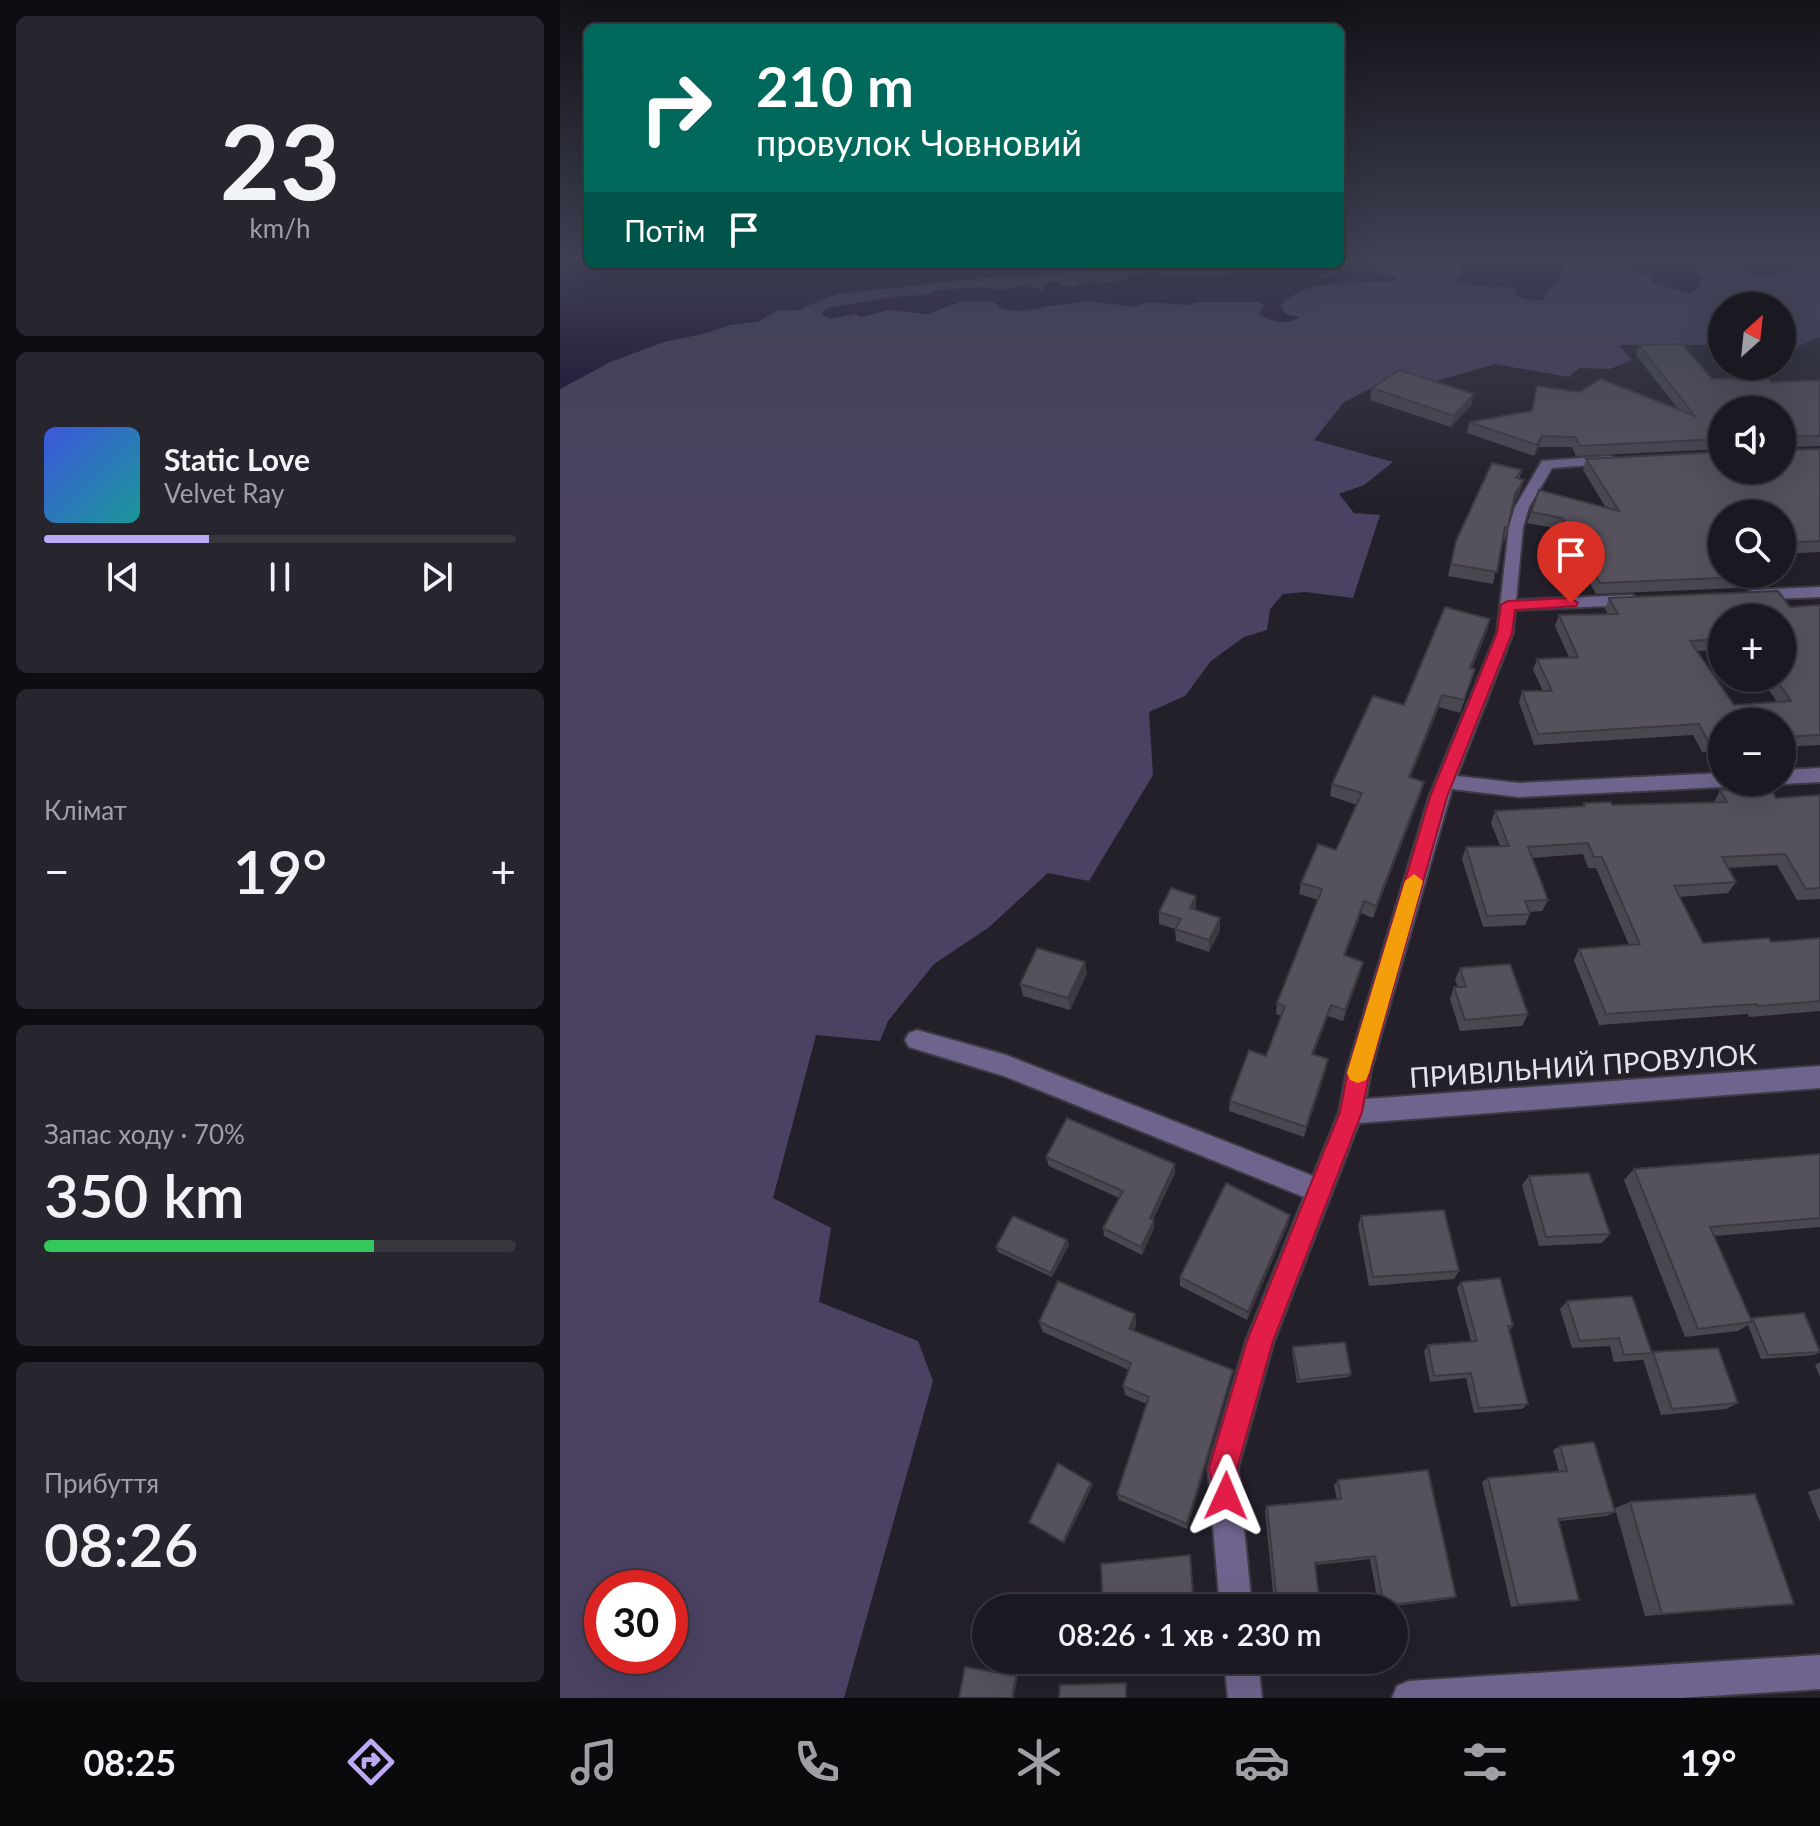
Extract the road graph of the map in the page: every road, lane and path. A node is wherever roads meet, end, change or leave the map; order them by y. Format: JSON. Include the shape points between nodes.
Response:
{"nodes":[{"id":1,"x":1623,"y":459,"type":"edge"},
{"id":2,"x":1820,"y":592,"type":"edge"},
{"id":3,"x":1742,"y":595,"type":"edge"},
{"id":4,"x":1649,"y":599,"type":"edge"},
{"id":5,"x":1508,"y":605,"type":"junction"},
{"id":6,"x":1820,"y":775,"type":"edge"},
{"id":7,"x":1796,"y":776,"type":"edge"},
{"id":8,"x":1708,"y":781,"type":"edge"},
{"id":9,"x":1446,"y":782,"type":"junction"},
{"id":10,"x":917,"y":1040,"type":"dead end"},
{"id":11,"x":1820,"y":1077,"type":"edge"},
{"id":12,"x":1351,"y":1112,"type":"junction"},
{"id":13,"x":1320,"y":1191,"type":"junction"},
{"id":14,"x":1235,"y":1594,"type":"edge"},
{"id":15,"x":1820,"y":1672,"type":"edge"},
{"id":16,"x":1242,"y":1674,"type":"edge"},
{"id":17,"x":1245,"y":1698,"type":"edge"},
{"id":18,"x":1409,"y":1698,"type":"edge"}],
"edges":[{"from":1,"to":5,"type":"street","via":[[1547,464],[1516,527]]},
{"from":2,"to":3,"type":"street"},
{"from":4,"to":5,"type":"street"},
{"from":5,"to":9,"type":"street","via":[[1505,633]]},
{"from":6,"to":7,"type":"street"},
{"from":8,"to":9,"type":"street","via":[[1519,790]]},
{"from":9,"to":12,"type":"street"},
{"from":10,"to":13,"type":"street","via":[[1006,1066]]},
{"from":11,"to":12,"type":"street","name":"ПРИВІЛЬНИЙ ПРОВУЛОК"},
{"from":12,"to":13,"type":"street"},
{"from":13,"to":14,"type":"street","via":[[1260,1341],[1223,1468]]},
{"from":15,"to":18,"type":"street"},
{"from":16,"to":17,"type":"street"}]}
